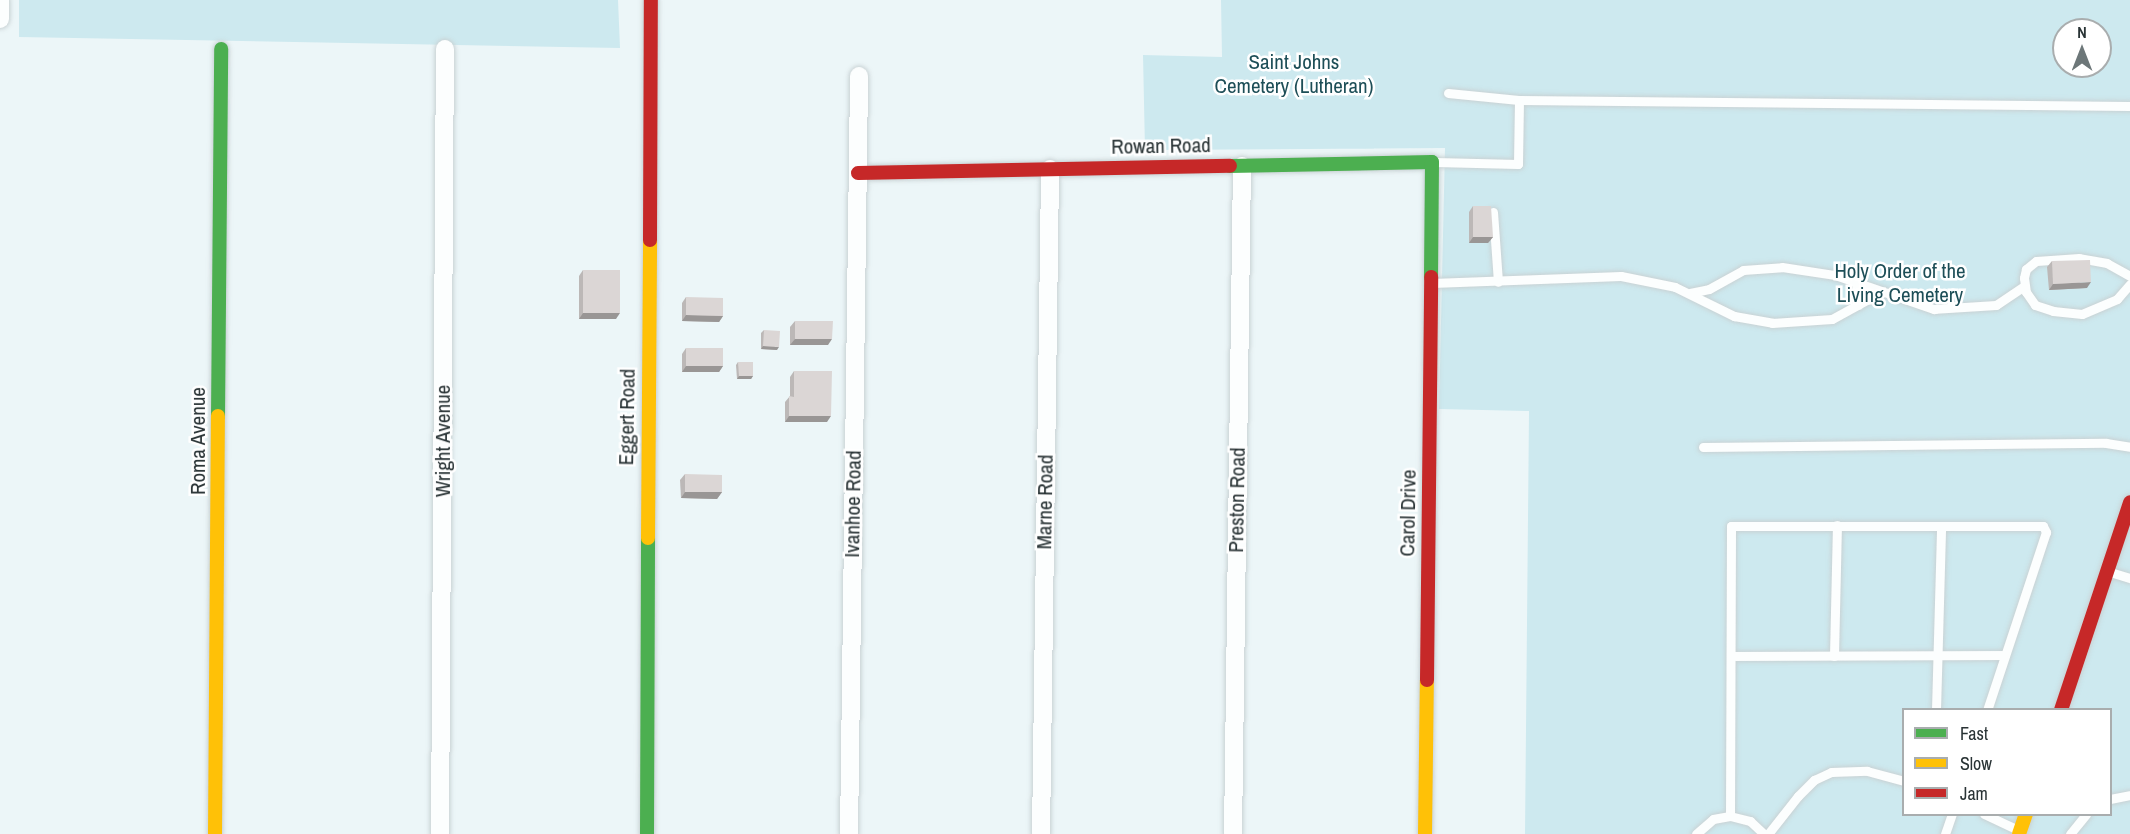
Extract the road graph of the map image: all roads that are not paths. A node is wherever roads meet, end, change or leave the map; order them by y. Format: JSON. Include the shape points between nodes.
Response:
{"nodes":[{"id":1,"x":0,"y":0,"type":"edge"},
{"id":2,"x":651,"y":0,"type":"edge"},
{"id":3,"x":0,"y":19,"type":"edge"},
{"id":4,"x":221,"y":49,"type":"dead end"},
{"id":5,"x":445,"y":49,"type":"dead end"},
{"id":6,"x":859,"y":76,"type":"dead end"},
{"id":7,"x":1448,"y":93,"type":"dead end"},
{"id":8,"x":1519,"y":100,"type":"junction"},
{"id":9,"x":2130,"y":106,"type":"edge"},
{"id":10,"x":1432,"y":162,"type":"junction"},
{"id":11,"x":1242,"y":166,"type":"junction"},
{"id":12,"x":1050,"y":170,"type":"junction"},
{"id":13,"x":858,"y":173,"type":"junction"},
{"id":14,"x":1493,"y":212,"type":"edge"},
{"id":15,"x":2130,"y":276,"type":"edge"},
{"id":16,"x":1498,"y":282,"type":"junction"},
{"id":17,"x":1856,"y":282,"type":"junction"},
{"id":18,"x":1432,"y":283,"type":"junction"},
{"id":19,"x":2130,"y":284,"type":"edge"},
{"id":20,"x":1716,"y":285,"type":"junction"},
{"id":21,"x":2024,"y":286,"type":"junction"},
{"id":22,"x":1881,"y":292,"type":"junction"},
{"id":23,"x":1690,"y":293,"type":"junction"},
{"id":24,"x":1858,"y":305,"type":"junction"},
{"id":25,"x":1717,"y":307,"type":"junction"},
{"id":26,"x":1703,"y":447,"type":"dead end"},
{"id":27,"x":2130,"y":447,"type":"edge"},
{"id":28,"x":2130,"y":502,"type":"edge"},
{"id":29,"x":1836,"y":525,"type":"junction"},
{"id":30,"x":1941,"y":526,"type":"junction"},
{"id":31,"x":2107,"y":571,"type":"junction"},
{"id":32,"x":2130,"y":578,"type":"edge"},
{"id":33,"x":1938,"y":653,"type":"junction"},
{"id":34,"x":2005,"y":654,"type":"junction"},
{"id":35,"x":1731,"y":656,"type":"junction"},
{"id":36,"x":1834,"y":656,"type":"junction"},
{"id":37,"x":1936,"y":708,"type":"edge"},
{"id":38,"x":1988,"y":708,"type":"edge"},
{"id":39,"x":2062,"y":708,"type":"edge"},
{"id":40,"x":1902,"y":780,"type":"edge"},
{"id":41,"x":2130,"y":795,"type":"edge"},
{"id":42,"x":2112,"y":799,"type":"edge"},
{"id":43,"x":1730,"y":816,"type":"junction"},
{"id":44,"x":1951,"y":816,"type":"edge"},
{"id":45,"x":1988,"y":816,"type":"edge"},
{"id":46,"x":2025,"y":816,"type":"edge"},
{"id":47,"x":2084,"y":816,"type":"edge"},
{"id":48,"x":2020,"y":832,"type":"edge"},
{"id":49,"x":215,"y":834,"type":"edge"},
{"id":50,"x":440,"y":834,"type":"edge"},
{"id":51,"x":647,"y":834,"type":"edge"},
{"id":52,"x":849,"y":834,"type":"edge"},
{"id":53,"x":1041,"y":834,"type":"edge"},
{"id":54,"x":1233,"y":834,"type":"edge"},
{"id":55,"x":1425,"y":834,"type":"edge"},
{"id":56,"x":1696,"y":834,"type":"edge"},
{"id":57,"x":1766,"y":834,"type":"edge"},
{"id":58,"x":1945,"y":834,"type":"edge"},
{"id":59,"x":2070,"y":834,"type":"edge"}],
"edges":[{"from":1,"to":3,"type":"street"},
{"from":2,"to":51,"type":"street","name":"Eggert Road"},
{"from":4,"to":49,"type":"street","name":"Roma Avenue"},
{"from":5,"to":50,"type":"street","name":"Wright Avenue"},
{"from":6,"to":13,"type":"street","name":"Ivanhoe Road"},
{"from":7,"to":8,"type":"lane"},
{"from":8,"to":9,"type":"lane"},
{"from":8,"to":10,"type":"lane","via":[[1518,164]]},
{"from":10,"to":11,"type":"street","name":"Rowan Road"},
{"from":10,"to":18,"type":"street","name":"Carol Drive"},
{"from":11,"to":12,"type":"street","name":"Rowan Road"},
{"from":11,"to":54,"type":"street","name":"Preston Road"},
{"from":12,"to":13,"type":"street","name":"Rowan Road"},
{"from":12,"to":53,"type":"street","name":"Marne Road"},
{"from":13,"to":52,"type":"street","name":"Ivanhoe Road"},
{"from":14,"to":16,"type":"lane"},
{"from":15,"to":21,"type":"lane","via":[[2124,270],[2093,260],[2046,259],[2026,269]]},
{"from":16,"to":18,"type":"lane"},
{"from":16,"to":23,"type":"lane","via":[[1614,275]]},
{"from":17,"to":20,"type":"lane","via":[[1815,270],[1782,267],[1743,270]]},
{"from":17,"to":22,"type":"lane"},
{"from":17,"to":24,"type":"lane"},
{"from":18,"to":55,"type":"street","name":"Carol Drive"},
{"from":19,"to":21,"type":"lane","via":[[2117,299],[2082,314],[2035,305]]},
{"from":20,"to":23,"type":"lane"},
{"from":20,"to":25,"type":"lane"},
{"from":21,"to":22,"type":"lane","via":[[2002,303],[1959,310],[1925,307]]},
{"from":22,"to":24,"type":"lane"},
{"from":23,"to":25,"type":"lane"},
{"from":24,"to":25,"type":"lane","via":[[1832,319],[1787,324],[1743,319]]},
{"from":26,"to":27,"type":"lane","via":[[2106,443]]},
{"from":28,"to":31,"type":"street"},
{"from":29,"to":30,"type":"lane"},
{"from":29,"to":35,"type":"lane","via":[[1731,526]]},
{"from":29,"to":36,"type":"lane"},
{"from":30,"to":33,"type":"lane"},
{"from":30,"to":34,"type":"lane","via":[[2036,524],[2045,530]]},
{"from":31,"to":32,"type":"lane"},
{"from":31,"to":39,"type":"street"},
{"from":33,"to":34,"type":"lane"},
{"from":33,"to":36,"type":"lane"},
{"from":33,"to":37,"type":"lane"},
{"from":34,"to":38,"type":"lane"},
{"from":35,"to":36,"type":"lane"},
{"from":35,"to":43,"type":"lane"},
{"from":40,"to":57,"type":"lane","via":[[1868,771],[1831,772],[1806,788]]},
{"from":41,"to":42,"type":"lane"},
{"from":43,"to":56,"type":"lane","via":[[1713,819]]},
{"from":43,"to":57,"type":"lane","via":[[1750,821]]},
{"from":44,"to":58,"type":"lane"},
{"from":45,"to":48,"type":"lane"},
{"from":46,"to":48,"type":"street"},
{"from":47,"to":59,"type":"lane"}]}
